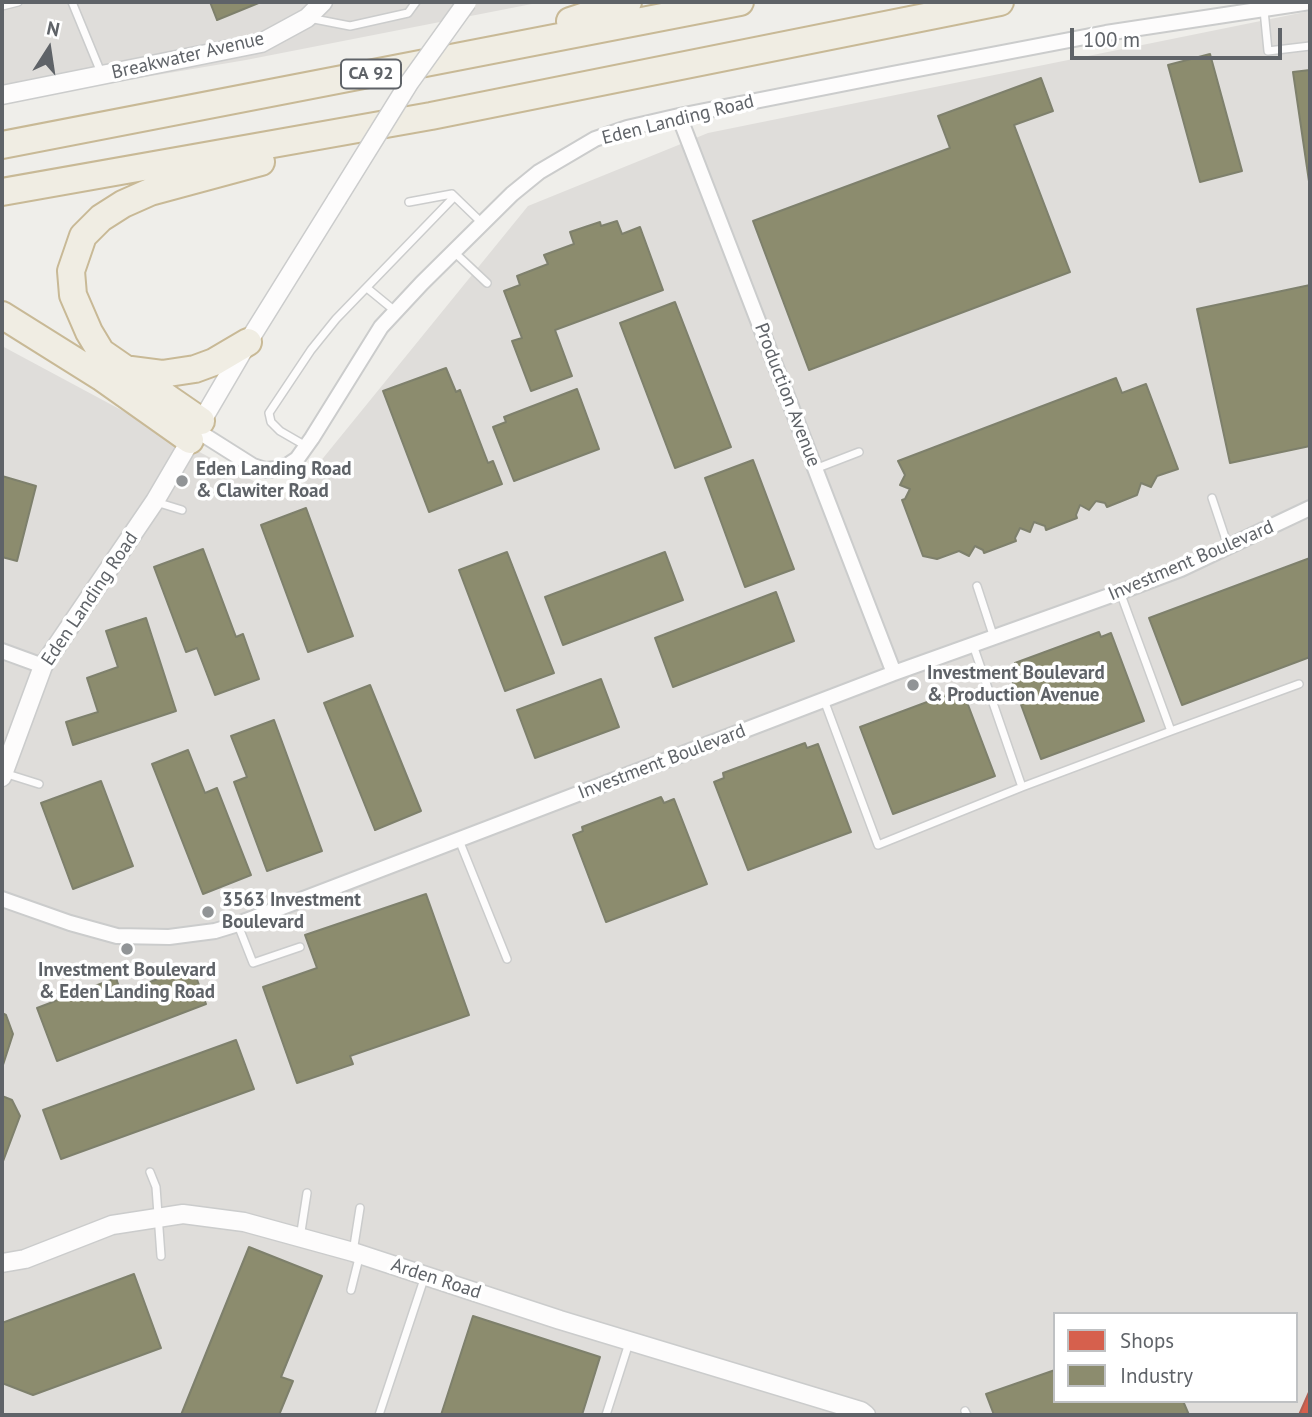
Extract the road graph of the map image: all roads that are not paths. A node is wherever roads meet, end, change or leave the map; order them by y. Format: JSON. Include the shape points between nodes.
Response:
{"nodes":[{"id":1,"x":18,"y":2,"type":"edge"},
{"id":2,"x":72,"y":2,"type":"edge"},
{"id":3,"x":323,"y":2,"type":"edge"},
{"id":4,"x":415,"y":2,"type":"edge"},
{"id":5,"x":467,"y":2,"type":"edge"},
{"id":6,"x":628,"y":2,"type":"edge"},
{"id":7,"x":740,"y":2,"type":"edge"},
{"id":8,"x":1000,"y":2,"type":"edge"},
{"id":9,"x":1310,"y":2,"type":"edge"},
{"id":10,"x":2,"y":6,"type":"edge"},
{"id":11,"x":1264,"y":9,"type":"junction"},
{"id":12,"x":307,"y":18,"type":"junction"},
{"id":13,"x":1310,"y":46,"type":"edge"},
{"id":14,"x":458,"y":58,"type":"junction"},
{"id":15,"x":102,"y":76,"type":"junction"},
{"id":16,"x":2,"y":95,"type":"edge"},
{"id":17,"x":431,"y":116,"type":"junction"},
{"id":18,"x":679,"y":116,"type":"junction"},
{"id":19,"x":2,"y":145,"type":"edge"},
{"id":20,"x":2,"y":192,"type":"edge"},
{"id":21,"x":454,"y":197,"type":"junction"},
{"id":22,"x":409,"y":202,"type":"dead end"},
{"id":23,"x":482,"y":224,"type":"junction"},
{"id":24,"x":454,"y":252,"type":"junction"},
{"id":25,"x":487,"y":283,"type":"dead end"},
{"id":26,"x":368,"y":288,"type":"junction"},
{"id":27,"x":396,"y":311,"type":"junction"},
{"id":28,"x":2,"y":315,"type":"edge"},
{"id":29,"x":248,"y":342,"type":"junction"},
{"id":30,"x":125,"y":369,"type":"junction"},
{"id":31,"x":196,"y":430,"type":"junction"},
{"id":32,"x":306,"y":446,"type":"junction"},
{"id":33,"x":859,"y":452,"type":"dead end"},
{"id":34,"x":815,"y":468,"type":"junction"},
{"id":35,"x":1212,"y":498,"type":"dead end"},
{"id":36,"x":155,"y":501,"type":"junction"},
{"id":37,"x":1310,"y":508,"type":"edge"},
{"id":38,"x":182,"y":510,"type":"dead end"},
{"id":39,"x":1228,"y":547,"type":"junction"},
{"id":40,"x":977,"y":586,"type":"dead end"},
{"id":41,"x":1120,"y":592,"type":"junction"},
{"id":42,"x":994,"y":638,"type":"junction"},
{"id":43,"x":973,"y":645,"type":"junction"},
{"id":44,"x":2,"y":652,"type":"edge"},
{"id":45,"x":43,"y":666,"type":"junction"},
{"id":46,"x":894,"y":673,"type":"junction"},
{"id":47,"x":1299,"y":684,"type":"dead end"},
{"id":48,"x":824,"y":699,"type":"junction"},
{"id":49,"x":1171,"y":732,"type":"junction"},
{"id":50,"x":2,"y":775,"type":"edge"},
{"id":51,"x":38,"y":785,"type":"dead end"},
{"id":52,"x":1022,"y":787,"type":"junction"},
{"id":53,"x":459,"y":840,"type":"junction"},
{"id":54,"x":2,"y":899,"type":"edge"},
{"id":55,"x":238,"y":924,"type":"junction"},
{"id":56,"x":300,"y":947,"type":"dead end"},
{"id":57,"x":507,"y":959,"type":"dead end"},
{"id":58,"x":150,"y":1172,"type":"dead end"},
{"id":59,"x":307,"y":1193,"type":"dead end"},
{"id":60,"x":360,"y":1208,"type":"dead end"},
{"id":61,"x":157,"y":1218,"type":"junction"},
{"id":62,"x":300,"y":1239,"type":"junction"},
{"id":63,"x":356,"y":1253,"type":"junction"},
{"id":64,"x":161,"y":1256,"type":"dead end"},
{"id":65,"x":2,"y":1263,"type":"edge"},
{"id":66,"x":425,"y":1276,"type":"junction"},
{"id":67,"x":351,"y":1290,"type":"dead end"},
{"id":68,"x":630,"y":1341,"type":"junction"},
{"id":69,"x":862,"y":1414,"type":"edge"},
{"id":70,"x":379,"y":1415,"type":"edge"},
{"id":71,"x":606,"y":1415,"type":"edge"}],
"edges":[{"from":1,"to":10,"type":"lane"},
{"from":2,"to":15,"type":"lane"},
{"from":3,"to":12,"type":"street","name":"Breakwater Avenue"},
{"from":4,"to":12,"type":"lane","via":[[408,13],[350,26]]},
{"from":5,"to":29,"type":"street","name":"Eden Landing Road","bridge":true,"via":[[409,83]]},
{"from":6,"to":14,"type":"highway"},
{"from":7,"to":14,"type":"highway","number":"CA 92"},
{"from":8,"to":17,"type":"highway"},
{"from":9,"to":11,"type":"street","name":"Eden Landing Road"},
{"from":11,"to":13,"type":"lane","via":[[1268,51]]},
{"from":11,"to":18,"type":"street","name":"Eden Landing Road","via":[[1106,33]]},
{"from":12,"to":15,"type":"street","name":"Breakwater Avenue","via":[[261,43]]},
{"from":14,"to":19,"type":"highway","number":"CA 92"},
{"from":15,"to":16,"type":"street","name":"Breakwater Avenue"},
{"from":17,"to":20,"type":"highway"},
{"from":17,"to":30,"type":"highway","via":[[150,192],[101,218],[83,236],[76,252],[71,271],[73,295],[101,352]]},
{"from":18,"to":23,"type":"street","name":"Eden Landing Road","via":[[595,139],[539,172]]},
{"from":18,"to":34,"type":"street","name":"Production Avenue"},
{"from":21,"to":22,"type":"lane"},
{"from":21,"to":23,"type":"lane"},
{"from":21,"to":26,"type":"lane"},
{"from":23,"to":24,"type":"street","name":"Eden Landing Road"},
{"from":24,"to":25,"type":"lane"},
{"from":24,"to":27,"type":"street","name":"Eden Landing Road"},
{"from":26,"to":27,"type":"lane"},
{"from":26,"to":32,"type":"lane","via":[[336,318],[269,414],[280,430]]},
{"from":27,"to":32,"type":"street","name":"Eden Landing Road","via":[[381,327]]},
{"from":28,"to":31,"type":"highway"},
{"from":29,"to":30,"type":"highway","via":[[195,369],[162,374]]},
{"from":29,"to":31,"type":"street","name":"Eden Landing Road"},
{"from":30,"to":31,"type":"highway"},
{"from":31,"to":32,"type":"street","name":"Eden Landing Road","via":[[265,470],[288,465]]},
{"from":31,"to":36,"type":"street","name":"Eden Landing Road"},
{"from":33,"to":34,"type":"lane"},
{"from":34,"to":46,"type":"street","name":"Production Avenue"},
{"from":35,"to":39,"type":"lane"},
{"from":36,"to":38,"type":"lane"},
{"from":36,"to":45,"type":"street","name":"Eden Landing Road"},
{"from":37,"to":39,"type":"street","name":"Investment Boulevard"},
{"from":39,"to":41,"type":"street","name":"Investment Boulevard"},
{"from":40,"to":42,"type":"lane"},
{"from":41,"to":42,"type":"street","name":"Investment Boulevard"},
{"from":41,"to":49,"type":"lane"},
{"from":42,"to":43,"type":"street","name":"Investment Boulevard"},
{"from":43,"to":46,"type":"street","name":"Investment Boulevard"},
{"from":43,"to":52,"type":"lane"},
{"from":44,"to":45,"type":"street"},
{"from":45,"to":50,"type":"street","name":"Eden Landing Road"},
{"from":46,"to":48,"type":"street","name":"Investment Boulevard"},
{"from":47,"to":49,"type":"lane"},
{"from":48,"to":52,"type":"lane","via":[[878,845]]},
{"from":48,"to":53,"type":"street","name":"Investment Boulevard"},
{"from":49,"to":52,"type":"lane"},
{"from":50,"to":51,"type":"lane"},
{"from":53,"to":55,"type":"street","name":"Investment Boulevard"},
{"from":53,"to":57,"type":"lane"},
{"from":54,"to":55,"type":"street","name":"Investment Boulevard","via":[[117,936],[169,937]]},
{"from":55,"to":56,"type":"lane","via":[[253,963]]},
{"from":58,"to":61,"type":"lane","via":[[156,1187]]},
{"from":59,"to":62,"type":"lane"},
{"from":60,"to":63,"type":"lane"},
{"from":61,"to":62,"type":"street","name":"Arden Road","via":[[183,1214],[244,1222]]},
{"from":61,"to":64,"type":"lane"},
{"from":61,"to":65,"type":"street","name":"Arden Road","via":[[112,1225],[25,1259]]},
{"from":62,"to":63,"type":"street","name":"Arden Road"},
{"from":63,"to":66,"type":"street","name":"Arden Road"},
{"from":63,"to":67,"type":"lane"},
{"from":66,"to":68,"type":"street","name":"Arden Road"},
{"from":66,"to":70,"type":"lane"},
{"from":68,"to":69,"type":"street","name":"Arden Road"},
{"from":68,"to":71,"type":"lane"}]}
